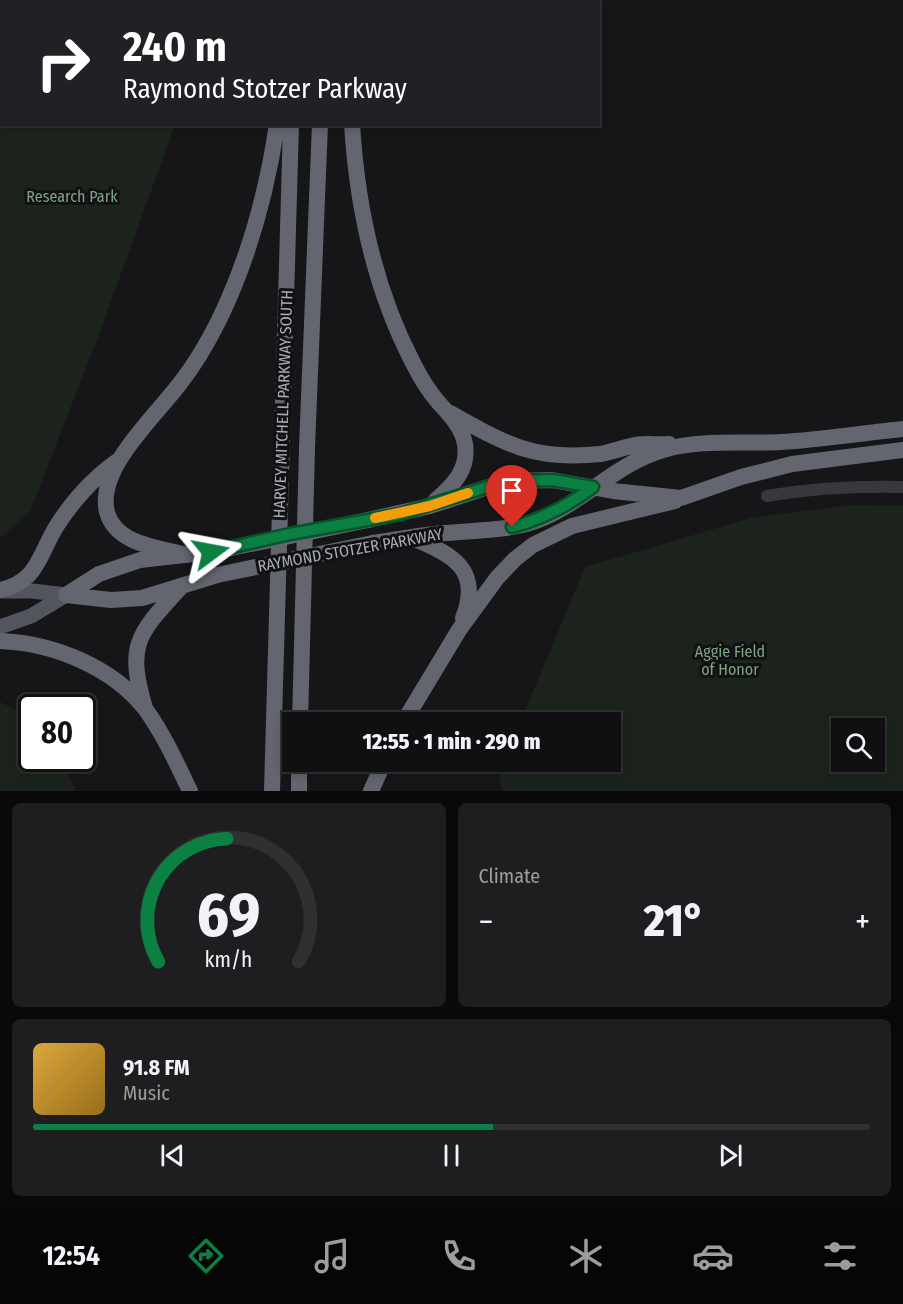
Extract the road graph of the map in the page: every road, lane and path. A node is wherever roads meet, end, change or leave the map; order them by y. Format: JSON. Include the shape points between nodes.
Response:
{"nodes":[{"id":1,"x":277,"y":126,"type":"edge"},
{"id":2,"x":291,"y":126,"type":"edge"},
{"id":3,"x":320,"y":126,"type":"edge"},
{"id":4,"x":352,"y":126,"type":"edge"},
{"id":5,"x":449,"y":413,"type":"junction"},
{"id":6,"x":903,"y":429,"type":"edge"},
{"id":7,"x":695,"y":444,"type":"junction"},
{"id":8,"x":903,"y":450,"type":"edge"},
{"id":9,"x":853,"y":456,"type":"junction"},
{"id":10,"x":903,"y":457,"type":"edge"},
{"id":11,"x":117,"y":462,"type":"junction"},
{"id":12,"x":593,"y":487,"type":"junction"},
{"id":13,"x":903,"y":487,"type":"edge"},
{"id":14,"x":767,"y":496,"type":"dead end"},
{"id":15,"x":681,"y":498,"type":"junction"},
{"id":16,"x":430,"y":506,"type":"junction"},
{"id":17,"x":409,"y":537,"type":"junction"},
{"id":18,"x":187,"y":555,"type":"junction"},
{"id":19,"x":181,"y":586,"type":"junction"},
{"id":20,"x":0,"y":591,"type":"edge"},
{"id":21,"x":66,"y":595,"type":"junction"},
{"id":22,"x":0,"y":627,"type":"edge"},
{"id":23,"x":459,"y":630,"type":"junction"},
{"id":24,"x":0,"y":641,"type":"edge"},
{"id":25,"x":145,"y":709,"type":"junction"},
{"id":26,"x":300,"y":712,"type":"edge"},
{"id":27,"x":411,"y":712,"type":"edge"},
{"id":28,"x":299,"y":772,"type":"edge"},
{"id":29,"x":380,"y":772,"type":"edge"},
{"id":30,"x":190,"y":791,"type":"edge"},
{"id":31,"x":272,"y":791,"type":"edge"},
{"id":32,"x":298,"y":791,"type":"edge"},
{"id":33,"x":371,"y":791,"type":"edge"}],
"edges":[{"from":1,"to":11,"type":"highway","via":[[258,218],[219,320],[181,383]]},
{"from":2,"to":31,"type":"highway","name":"HARVEY MITCHELL PARKWAY SOUTH"},
{"from":3,"to":26,"type":"highway","name":"HARVEY MITCHELL PARKWAY SOUTH"},
{"from":4,"to":5,"type":"highway","via":[[362,205],[384,296],[424,384]]},
{"from":5,"to":7,"type":"highway","via":[[496,440],[556,456],[602,453],[638,445]]},
{"from":5,"to":16,"type":"highway","via":[[465,442],[464,467],[451,487]]},
{"from":6,"to":7,"type":"highway","name":"RAYMOND STOTZER PARKWAY","via":[[784,442]]},
{"from":7,"to":12,"type":"highway","name":"RAYMOND STOTZER PARKWAY","via":[[661,451]]},
{"from":8,"to":9,"type":"highway","name":"RAYMOND STOTZER PARKWAY"},
{"from":9,"to":10,"type":"highway","via":[[873,460]]},
{"from":9,"to":15,"type":"highway","name":"RAYMOND STOTZER PARKWAY","via":[[792,464]]},
{"from":11,"to":18,"type":"highway","via":[[107,485],[106,504],[111,521],[134,541]]},
{"from":11,"to":20,"type":"highway","via":[[99,475],[74,503],[26,579]]},
{"from":12,"to":15,"type":"highway","name":"RAYMOND STOTZER PARKWAY"},
{"from":12,"to":16,"type":"highway","name":"RAYMOND STOTZER PARKWAY","via":[[552,480],[514,481]]},
{"from":12,"to":17,"type":"highway","name":"RAYMOND STOTZER PARKWAY","via":[[563,508],[512,527]]},
{"from":13,"to":14,"type":"street","via":[[851,486]]},
{"from":15,"to":23,"type":"highway","via":[[670,504],[572,526],[533,545],[497,578]]},
{"from":16,"to":18,"type":"highway","name":"RAYMOND STOTZER PARKWAY","bridge":true},
{"from":17,"to":19,"type":"highway","name":"RAYMOND STOTZER PARKWAY","bridge":true,"via":[[217,575]]},
{"from":17,"to":23,"type":"highway","via":[[446,552],[463,569],[470,588]]},
{"from":18,"to":21,"type":"highway","name":"RAYMOND STOTZER PARKWAY","via":[[140,560],[117,567]]},
{"from":19,"to":21,"type":"highway","name":"RAYMOND STOTZER PARKWAY","via":[[126,600]]},
{"from":19,"to":25,"type":"highway","via":[[150,620],[139,640],[135,663]]},
{"from":20,"to":21,"type":"main road","name":"RAYMOND STOTZER PARKWAY"},
{"from":21,"to":22,"type":"main road","name":"RAYMOND STOTZER PARKWAY","via":[[31,616]]},
{"from":23,"to":27,"type":"highway"},
{"from":24,"to":25,"type":"highway","via":[[36,644],[74,657],[121,686]]},
{"from":25,"to":30,"type":"highway"},
{"from":28,"to":32,"type":"highway"},
{"from":29,"to":33,"type":"highway"}]}
